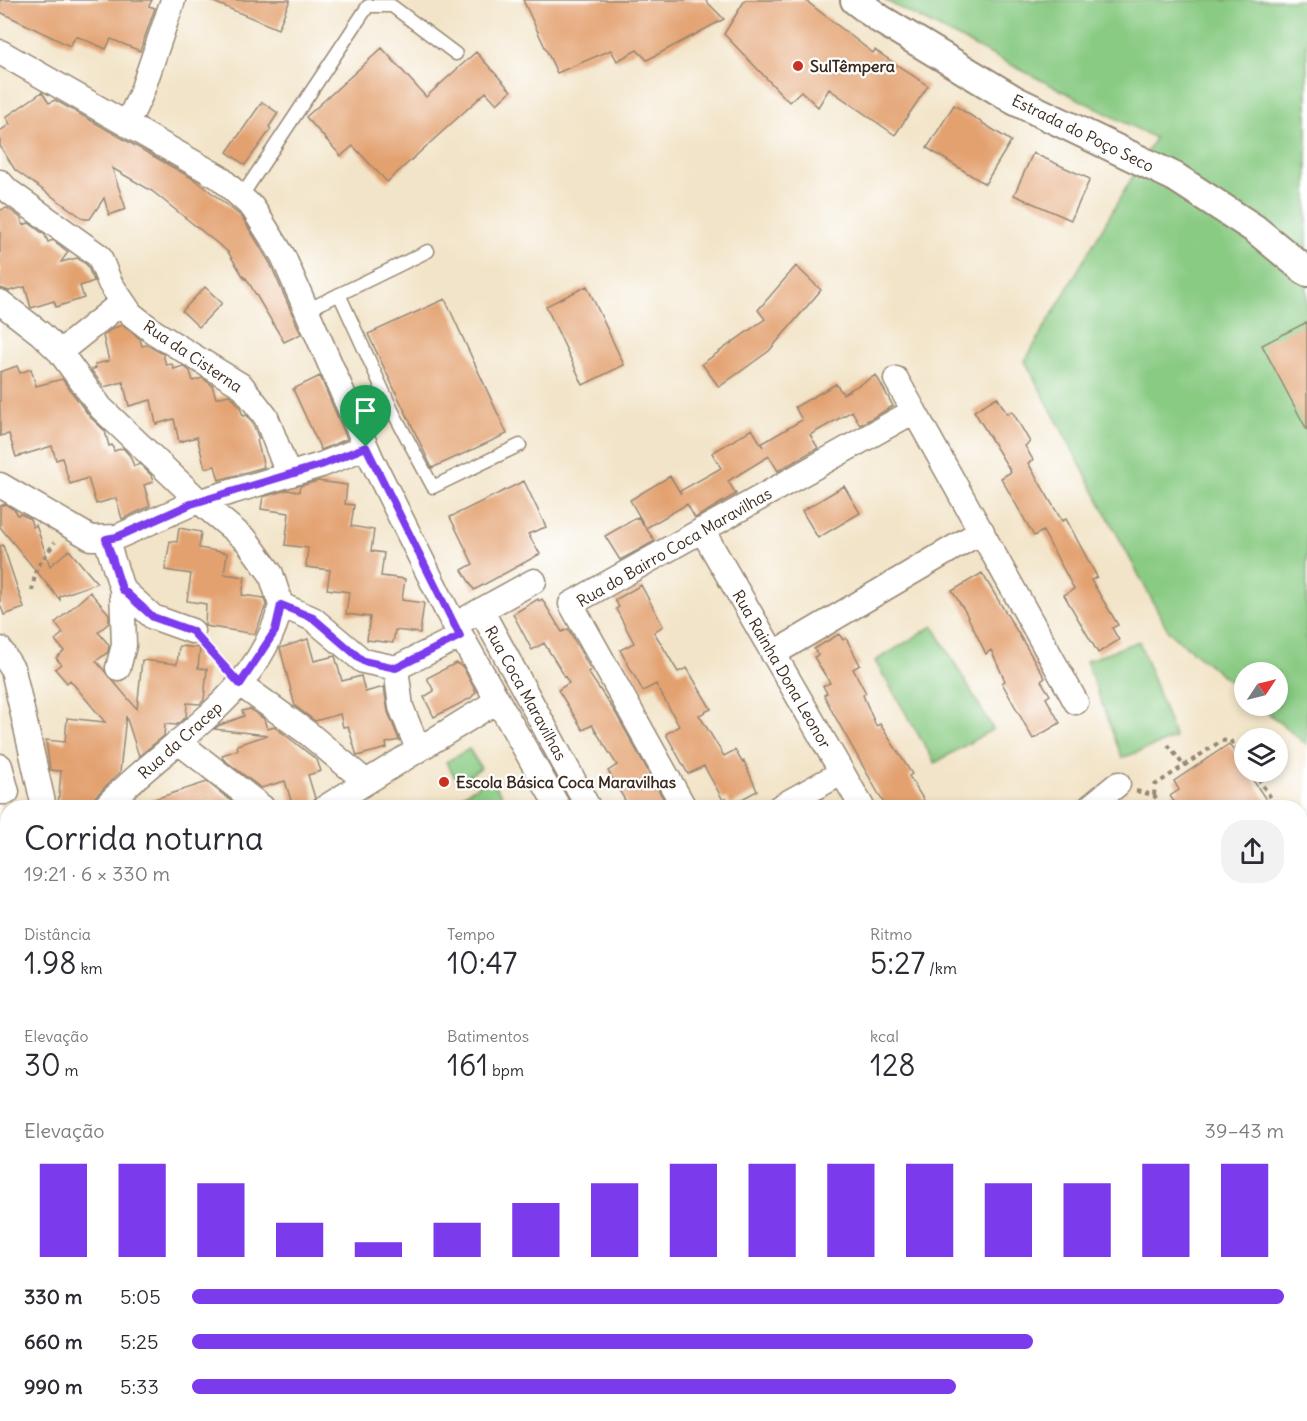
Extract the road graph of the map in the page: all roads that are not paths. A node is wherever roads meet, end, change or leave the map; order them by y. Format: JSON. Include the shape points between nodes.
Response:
{"nodes":[{"id":1,"x":173,"y":0,"type":"edge"},
{"id":2,"x":855,"y":0,"type":"edge"},
{"id":3,"x":0,"y":52,"type":"edge"},
{"id":4,"x":456,"y":54,"type":"dead end"},
{"id":5,"x":127,"y":124,"type":"junction"},
{"id":6,"x":0,"y":182,"type":"edge"},
{"id":7,"x":241,"y":197,"type":"junction"},
{"id":8,"x":428,"y":251,"type":"dead end"},
{"id":9,"x":1307,"y":272,"type":"edge"},
{"id":10,"x":339,"y":294,"type":"junction"},
{"id":11,"x":0,"y":302,"type":"edge"},
{"id":12,"x":121,"y":303,"type":"junction"},
{"id":13,"x":307,"y":310,"type":"junction"},
{"id":14,"x":60,"y":352,"type":"junction"},
{"id":15,"x":896,"y":379,"type":"dead end"},
{"id":16,"x":914,"y":411,"type":"junction"},
{"id":17,"x":520,"y":445,"type":"dead end"},
{"id":18,"x":366,"y":447,"type":"junction"},
{"id":19,"x":288,"y":474,"type":"junction"},
{"id":20,"x":0,"y":485,"type":"edge"},
{"id":21,"x":200,"y":502,"type":"junction"},
{"id":22,"x":702,"y":530,"type":"junction"},
{"id":23,"x":982,"y":531,"type":"junction"},
{"id":24,"x":106,"y":539,"type":"junction"},
{"id":25,"x":534,"y":581,"type":"dead end"},
{"id":26,"x":122,"y":589,"type":"junction"},
{"id":27,"x":281,"y":605,"type":"junction"},
{"id":28,"x":480,"y":610,"type":"junction"},
{"id":29,"x":457,"y":630,"type":"junction"},
{"id":30,"x":192,"y":631,"type":"road end"},
{"id":31,"x":0,"y":649,"type":"edge"},
{"id":32,"x":773,"y":654,"type":"junction"},
{"id":33,"x":118,"y":668,"type":"dead end"},
{"id":34,"x":396,"y":668,"type":"junction"},
{"id":35,"x":240,"y":684,"type":"junction"},
{"id":36,"x":497,"y":700,"type":"junction"},
{"id":37,"x":1076,"y":702,"type":"dead end"},
{"id":38,"x":180,"y":743,"type":"junction"},
{"id":39,"x":418,"y":749,"type":"junction"},
{"id":40,"x":0,"y":766,"type":"edge"},
{"id":41,"x":841,"y":773,"type":"junction"},
{"id":42,"x":365,"y":781,"type":"junction"},
{"id":43,"x":1117,"y":785,"type":"road end"},
{"id":44,"x":0,"y":792,"type":"edge"},
{"id":45,"x":42,"y":800,"type":"edge"},
{"id":46,"x":117,"y":800,"type":"edge"},
{"id":47,"x":253,"y":800,"type":"edge"},
{"id":48,"x":336,"y":800,"type":"edge"},
{"id":49,"x":554,"y":800,"type":"edge"},
{"id":50,"x":584,"y":800,"type":"edge"},
{"id":51,"x":680,"y":800,"type":"edge"},
{"id":52,"x":793,"y":800,"type":"edge"},
{"id":53,"x":858,"y":800,"type":"edge"},
{"id":54,"x":1099,"y":800,"type":"edge"}],
"edges":[{"from":1,"to":5,"type":"street"},
{"from":2,"to":9,"type":"street","name":"Estrada do Poço Seco","via":[[1016,101],[1175,177],[1255,230]]},
{"from":3,"to":5,"type":"street"},
{"from":4,"to":7,"type":"lane","via":[[392,6],[368,6]]},
{"from":5,"to":7,"type":"street","via":[[219,177]]},
{"from":6,"to":12,"type":"street","name":"Rua da Cisterna","via":[[99,256]]},
{"from":7,"to":13,"type":"street","via":[[253,208],[283,256]]},
{"from":8,"to":10,"type":"lane"},
{"from":10,"to":13,"type":"lane"},
{"from":10,"to":17,"type":"lane","via":[[392,410],[433,487]]},
{"from":11,"to":14,"type":"street"},
{"from":12,"to":14,"type":"street"},
{"from":12,"to":19,"type":"street","name":"Rua da Cisterna","via":[[154,332],[242,386],[266,417]]},
{"from":13,"to":18,"type":"street"},
{"from":14,"to":21,"type":"street","via":[[102,408]]},
{"from":15,"to":16,"type":"street"},
{"from":16,"to":22,"type":"street","name":"Rua do Bairro Coca Maravilhas"},
{"from":16,"to":23,"type":"street"},
{"from":18,"to":19,"type":"street"},
{"from":18,"to":29,"type":"street"},
{"from":19,"to":21,"type":"street"},
{"from":20,"to":24,"type":"street","via":[[92,538]]},
{"from":21,"to":24,"type":"street"},
{"from":21,"to":27,"type":"street","via":[[247,541],[271,574]]},
{"from":22,"to":32,"type":"street","name":"Rua Rainha Dona Leonor"},
{"from":22,"to":51,"type":"street","name":"Rua do Bairro Coca Maravilhas","via":[[571,604]]},
{"from":23,"to":32,"type":"street"},
{"from":23,"to":37,"type":"street"},
{"from":24,"to":26,"type":"street"},
{"from":25,"to":28,"type":"street"},
{"from":26,"to":30,"type":"street","via":[[153,617]]},
{"from":26,"to":33,"type":"street","via":[[124,645]]},
{"from":27,"to":34,"type":"street","via":[[313,618],[363,661]]},
{"from":27,"to":35,"type":"street","name":"Rua da Cracep","via":[[275,631]]},
{"from":28,"to":29,"type":"street"},
{"from":28,"to":50,"type":"street","name":"Rua Coca Maravilhas"},
{"from":29,"to":34,"type":"street"},
{"from":29,"to":36,"type":"street"},
{"from":31,"to":45,"type":"street","via":[[13,670]]},
{"from":32,"to":41,"type":"street","name":"Rua Rainha Dona Leonor"},
{"from":34,"to":39,"type":"street","via":[[401,707]]},
{"from":35,"to":38,"type":"street","name":"Rua da Cracep"},
{"from":35,"to":42,"type":"street"},
{"from":36,"to":39,"type":"street"},
{"from":36,"to":49,"type":"street"},
{"from":38,"to":46,"type":"street","name":"Rua da Cracep"},
{"from":38,"to":47,"type":"street"},
{"from":39,"to":42,"type":"street"},
{"from":40,"to":44,"type":"street","via":[[8,792]]},
{"from":41,"to":52,"type":"street"},
{"from":41,"to":53,"type":"street","name":"Rua Rainha Dona Leonor"},
{"from":42,"to":48,"type":"street"},
{"from":43,"to":54,"type":"street"}]}
